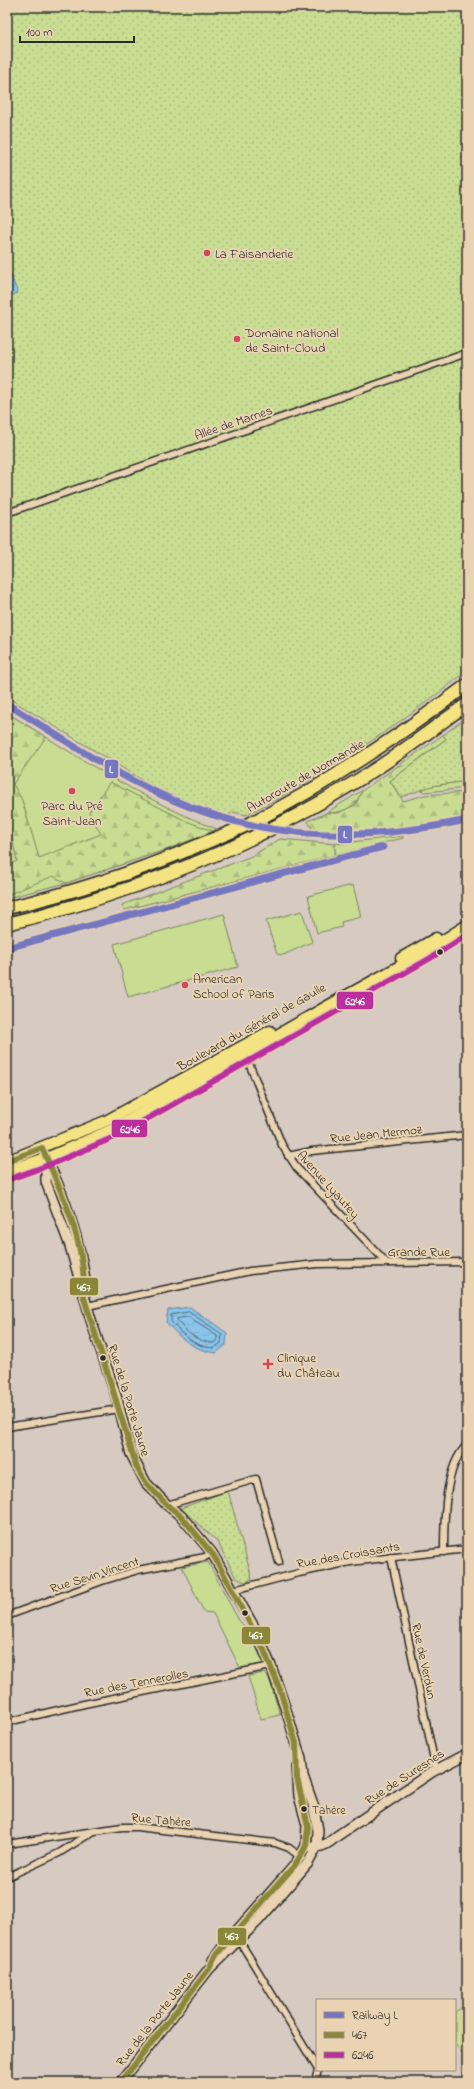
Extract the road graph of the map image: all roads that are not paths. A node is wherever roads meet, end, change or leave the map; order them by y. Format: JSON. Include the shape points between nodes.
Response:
{"nodes":[{"id":1,"x":467,"y":353,"type":"edge"},
{"id":2,"x":7,"y":513,"type":"edge"},
{"id":3,"x":467,"y":685,"type":"edge"},
{"id":4,"x":467,"y":704,"type":"edge"},
{"id":5,"x":7,"y":908,"type":"edge"},
{"id":6,"x":467,"y":920,"type":"edge"},
{"id":7,"x":7,"y":924,"type":"edge"},
{"id":8,"x":244,"y":1049,"type":"junction"},
{"id":9,"x":84,"y":1130,"type":"junction"},
{"id":10,"x":467,"y":1135,"type":"edge"},
{"id":11,"x":94,"y":1138,"type":"junction"},
{"id":12,"x":73,"y":1147,"type":"junction"},
{"id":13,"x":42,"y":1148,"type":"junction"},
{"id":14,"x":288,"y":1156,"type":"junction"},
{"id":15,"x":46,"y":1158,"type":"junction"},
{"id":16,"x":7,"y":1160,"type":"edge"},
{"id":17,"x":7,"y":1171,"type":"edge"},
{"id":18,"x":386,"y":1262,"type":"junction"},
{"id":19,"x":467,"y":1262,"type":"edge"},
{"id":20,"x":86,"y":1302,"type":"junction"},
{"id":21,"x":119,"y":1409,"type":"junction"},
{"id":22,"x":7,"y":1427,"type":"edge"},
{"id":23,"x":467,"y":1445,"type":"edge"},
{"id":24,"x":167,"y":1505,"type":"junction"},
{"id":25,"x":467,"y":1549,"type":"edge"},
{"id":26,"x":444,"y":1552,"type":"junction"},
{"id":27,"x":212,"y":1553,"type":"junction"},
{"id":28,"x":391,"y":1557,"type":"junction"},
{"id":29,"x":279,"y":1562,"type":"dead end"},
{"id":30,"x":234,"y":1590,"type":"junction"},
{"id":31,"x":7,"y":1616,"type":"edge"},
{"id":32,"x":271,"y":1666,"type":"junction"},
{"id":33,"x":7,"y":1722,"type":"edge"},
{"id":34,"x":298,"y":1752,"type":"junction"},
{"id":35,"x":467,"y":1754,"type":"edge"},
{"id":36,"x":436,"y":1769,"type":"junction"},
{"id":37,"x":94,"y":1832,"type":"junction"},
{"id":38,"x":308,"y":1836,"type":"junction"},
{"id":39,"x":337,"y":1836,"type":"junction"},
{"id":40,"x":318,"y":1837,"type":"junction"},
{"id":41,"x":7,"y":1844,"type":"edge"},
{"id":42,"x":306,"y":1846,"type":"junction"},
{"id":43,"x":317,"y":1847,"type":"junction"},
{"id":44,"x":300,"y":1857,"type":"junction"},
{"id":45,"x":308,"y":1863,"type":"junction"},
{"id":46,"x":7,"y":1877,"type":"edge"},
{"id":47,"x":239,"y":1940,"type":"junction"},
{"id":48,"x":208,"y":1969,"type":"junction"},
{"id":49,"x":316,"y":2066,"type":"edge"},
{"id":50,"x":318,"y":2071,"type":"edge"},
{"id":51,"x":121,"y":2082,"type":"edge"},
{"id":52,"x":315,"y":2082,"type":"edge"}],
"edges":[{"from":1,"to":2,"type":"street","name":"Allée de Marnes"},
{"from":3,"to":5,"type":"highway","name":"Autoroute de Normandie","via":[[400,735],[252,823],[153,864],[79,889]]},
{"from":4,"to":7,"type":"highway","via":[[346,788],[233,846],[164,876]]},
{"from":6,"to":8,"type":"main road","name":"Boulevard du Général de Gaulle","via":[[425,952]]},
{"from":8,"to":9,"type":"main road","name":"Boulevard du Général de Gaulle"},
{"from":8,"to":11,"type":"main road","name":"Boulevard du Général de Gaulle"},
{"from":8,"to":14,"type":"street","name":"Avenue Lyautey"},
{"from":9,"to":11,"type":"main road"},
{"from":9,"to":12,"type":"main road"},
{"from":9,"to":13,"type":"main road","name":"Boulevard du Général de Gaulle"},
{"from":10,"to":14,"type":"street","name":"Rue Jean Mermoz","via":[[312,1150]]},
{"from":11,"to":12,"type":"main road","name":"Boulevard du Général de Gaulle"},
{"from":12,"to":15,"type":"main road","name":"Boulevard du Général de Gaulle"},
{"from":13,"to":15,"type":"main road","name":"Rue de la Porte Jaune"},
{"from":13,"to":16,"type":"main road","name":"Boulevard du Général de Gaulle"},
{"from":14,"to":18,"type":"street","name":"Avenue Lyautey"},
{"from":15,"to":17,"type":"main road","name":"Boulevard du Général de Gaulle"},
{"from":15,"to":20,"type":"main road","name":"Rue de la Porte Jaune","via":[[56,1178],[77,1238]]},
{"from":18,"to":19,"type":"street","name":"Grande Rue"},
{"from":18,"to":20,"type":"street","name":"Grande Rue","via":[[316,1264],[250,1271]]},
{"from":20,"to":21,"type":"main road","name":"Rue de la Porte Jaune"},
{"from":21,"to":22,"type":"street"},
{"from":21,"to":24,"type":"main road","name":"Rue de la Porte Jaune","via":[[137,1468],[146,1483]]},
{"from":23,"to":26,"type":"street","via":[[456,1461],[450,1478]]},
{"from":24,"to":27,"type":"main road","name":"Rue de la Porte Jaune","via":[[181,1516]]},
{"from":24,"to":29,"type":"street","via":[[256,1479]]},
{"from":25,"to":26,"type":"street","name":"Rue des Croissants"},
{"from":26,"to":28,"type":"street","name":"Rue des Croissants"},
{"from":27,"to":30,"type":"main road","name":"Rue de la Porte Jaune"},
{"from":27,"to":31,"type":"street","name":"Rue Sevin Vincent","via":[[205,1557],[138,1570],[102,1581]]},
{"from":28,"to":30,"type":"street","name":"Rue des Croissants","via":[[298,1572]]},
{"from":28,"to":36,"type":"street","name":"Rue de Verdun"},
{"from":30,"to":32,"type":"main road","name":"Rue de la Porte Jaune"},
{"from":32,"to":33,"type":"street","name":"Rue des Tennerolles"},
{"from":32,"to":34,"type":"main road","name":"Rue de la Porte Jaune"},
{"from":34,"to":38,"type":"main road","name":"Rue de la Porte Jaune","via":[[297,1778]]},
{"from":34,"to":40,"type":"main road","name":"Rue de la Porte Jaune","via":[[315,1812]]},
{"from":35,"to":36,"type":"main road","name":"Rue de Suresnes"},
{"from":36,"to":39,"type":"main road","name":"Rue de Suresnes"},
{"from":37,"to":41,"type":"street","name":"Rue Tahère"},
{"from":37,"to":44,"type":"street","name":"Rue Tahère","via":[[137,1827],[267,1842],[282,1844]]},
{"from":37,"to":46,"type":"street","via":[[58,1853]]},
{"from":38,"to":40,"type":"main road"},
{"from":38,"to":42,"type":"main road","name":"Rue de la Porte Jaune"},
{"from":39,"to":40,"type":"main road"},
{"from":39,"to":43,"type":"main road","name":"Rue de Suresnes","via":[[325,1845]]},
{"from":40,"to":43,"type":"main road","name":"Rue de la Porte Jaune"},
{"from":42,"to":43,"type":"main road"},
{"from":42,"to":44,"type":"main road","name":"Rue de la Porte Jaune"},
{"from":43,"to":45,"type":"main road","name":"Rue de la Porte Jaune"},
{"from":44,"to":45,"type":"street","name":"Rue Tahère"},
{"from":44,"to":48,"type":"main road","name":"Rue de la Porte Jaune","via":[[215,1956]]},
{"from":45,"to":47,"type":"main road","name":"Rue de la Porte Jaune"},
{"from":47,"to":48,"type":"main road","name":"Rue de la Porte Jaune"},
{"from":47,"to":49,"type":"street"},
{"from":48,"to":51,"type":"main road","name":"Rue de la Porte Jaune"},
{"from":50,"to":52,"type":"street"}]}
